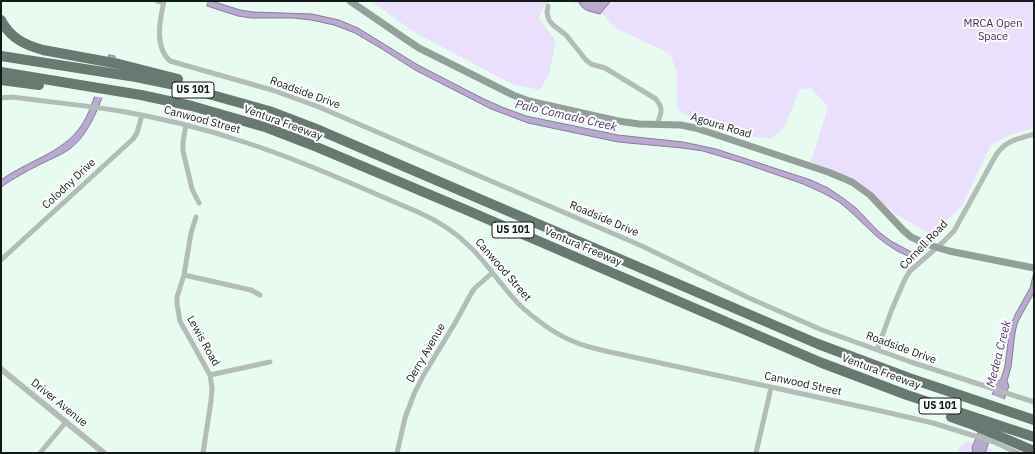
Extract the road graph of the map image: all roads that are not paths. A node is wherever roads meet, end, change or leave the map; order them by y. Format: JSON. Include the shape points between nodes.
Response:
{"nodes":[{"id":1,"x":157,"y":1,"type":"edge"},
{"id":2,"x":350,"y":1,"type":"edge"},
{"id":3,"x":163,"y":2,"type":"edge"},
{"id":4,"x":548,"y":6,"type":"dead end"},
{"id":5,"x":1,"y":20,"type":"edge"},
{"id":6,"x":1,"y":56,"type":"edge"},
{"id":7,"x":118,"y":69,"type":"junction"},
{"id":8,"x":1,"y":72,"type":"edge"},
{"id":9,"x":1,"y":80,"type":"edge"},
{"id":10,"x":77,"y":84,"type":"junction"},
{"id":11,"x":1,"y":98,"type":"edge"},
{"id":12,"x":142,"y":115,"type":"junction"},
{"id":13,"x":657,"y":124,"type":"junction"},
{"id":14,"x":186,"y":126,"type":"junction"},
{"id":15,"x":1034,"y":134,"type":"edge"},
{"id":16,"x":199,"y":203,"type":"dead end"},
{"id":17,"x":196,"y":217,"type":"dead end"},
{"id":18,"x":937,"y":248,"type":"junction"},
{"id":19,"x":1,"y":260,"type":"edge"},
{"id":20,"x":1034,"y":268,"type":"edge"},
{"id":21,"x":492,"y":273,"type":"junction"},
{"id":22,"x":184,"y":275,"type":"junction"},
{"id":23,"x":260,"y":295,"type":"dead end"},
{"id":24,"x":877,"y":350,"type":"junction"},
{"id":25,"x":270,"y":362,"type":"dead end"},
{"id":26,"x":1,"y":369,"type":"edge"},
{"id":27,"x":210,"y":375,"type":"junction"},
{"id":28,"x":771,"y":388,"type":"junction"},
{"id":29,"x":1034,"y":402,"type":"edge"},
{"id":30,"x":1034,"y":420,"type":"edge"},
{"id":31,"x":66,"y":422,"type":"junction"},
{"id":32,"x":997,"y":434,"type":"junction"},
{"id":33,"x":1034,"y":438,"type":"edge"},
{"id":34,"x":1034,"y":451,"type":"edge"},
{"id":35,"x":40,"y":453,"type":"edge"},
{"id":36,"x":104,"y":453,"type":"edge"},
{"id":37,"x":203,"y":453,"type":"edge"},
{"id":38,"x":397,"y":453,"type":"edge"},
{"id":39,"x":756,"y":453,"type":"edge"},
{"id":40,"x":1018,"y":453,"type":"edge"}],
"edges":[{"from":1,"to":3,"type":"street"},
{"from":2,"to":13,"type":"main road","name":"Agoura Road","via":[[419,48],[513,95],[618,122]]},
{"from":3,"to":24,"type":"street","name":"Roadside Drive","via":[[159,29],[162,48],[166,58],[175,64],[272,90],[319,108],[642,246],[822,330]]},
{"from":4,"to":13,"type":"street","via":[[549,20],[566,35],[586,60],[605,68],[656,99],[662,111]]},
{"from":5,"to":7,"type":"highway","via":[[11,34],[22,43],[103,62]]},
{"from":6,"to":7,"type":"highway","via":[[100,72]]},
{"from":7,"to":30,"type":"highway","name":"Ventura Freeway","number":"US 101","via":[[250,99],[269,111],[320,130],[818,344],[902,376]]},
{"from":8,"to":10,"type":"highway","name":"Ventura Freeway","number":"US 101"},
{"from":9,"to":10,"type":"highway","via":[[51,86]]},
{"from":10,"to":32,"type":"highway","name":"Ventura Freeway","number":"US 101","via":[[192,106],[268,128],[822,363],[972,420]]},
{"from":11,"to":12,"type":"street","name":"Canwood Street","via":[[12,97]]},
{"from":12,"to":14,"type":"street","name":"Canwood Street"},
{"from":12,"to":19,"type":"street","name":"Colodny Drive","via":[[133,139]]},
{"from":13,"to":18,"type":"main road","name":"Agoura Road","via":[[696,128],[840,176],[862,189],[911,237]]},
{"from":14,"to":16,"type":"street","via":[[182,142],[183,151],[192,189]]},
{"from":14,"to":21,"type":"street","name":"Canwood Street","via":[[240,140],[314,167],[431,218],[469,245]]},
{"from":15,"to":18,"type":"street","name":"Cornell Road","via":[[1008,142],[999,150],[958,224]]},
{"from":17,"to":22,"type":"street","name":"Lewis Road"},
{"from":18,"to":20,"type":"main road","name":"Agoura Road"},
{"from":18,"to":24,"type":"street","name":"Cornell Road","via":[[905,279]]},
{"from":21,"to":28,"type":"street","name":"Canwood Street","via":[[514,300],[535,318],[574,342]]},
{"from":21,"to":38,"type":"street","name":"Derry Avenue","via":[[472,292],[423,376],[405,418]]},
{"from":22,"to":23,"type":"street","via":[[251,290]]},
{"from":22,"to":27,"type":"street","name":"Lewis Road","via":[[177,297],[178,317]]},
{"from":24,"to":29,"type":"street","name":"Roadside Drive"},
{"from":25,"to":27,"type":"street"},
{"from":26,"to":31,"type":"street","name":"Driver Avenue"},
{"from":27,"to":37,"type":"street","name":"Lewis Road","via":[[212,401]]},
{"from":28,"to":32,"type":"street","name":"Canwood Street","via":[[918,419],[974,436]]},
{"from":28,"to":39,"type":"street"},
{"from":31,"to":35,"type":"street"},
{"from":31,"to":36,"type":"street","name":"Driver Avenue"},
{"from":32,"to":33,"type":"highway","name":"Ventura Freeway","number":"US 101"},
{"from":32,"to":34,"type":"highway"},
{"from":32,"to":40,"type":"street","name":"Canwood Street"}]}
